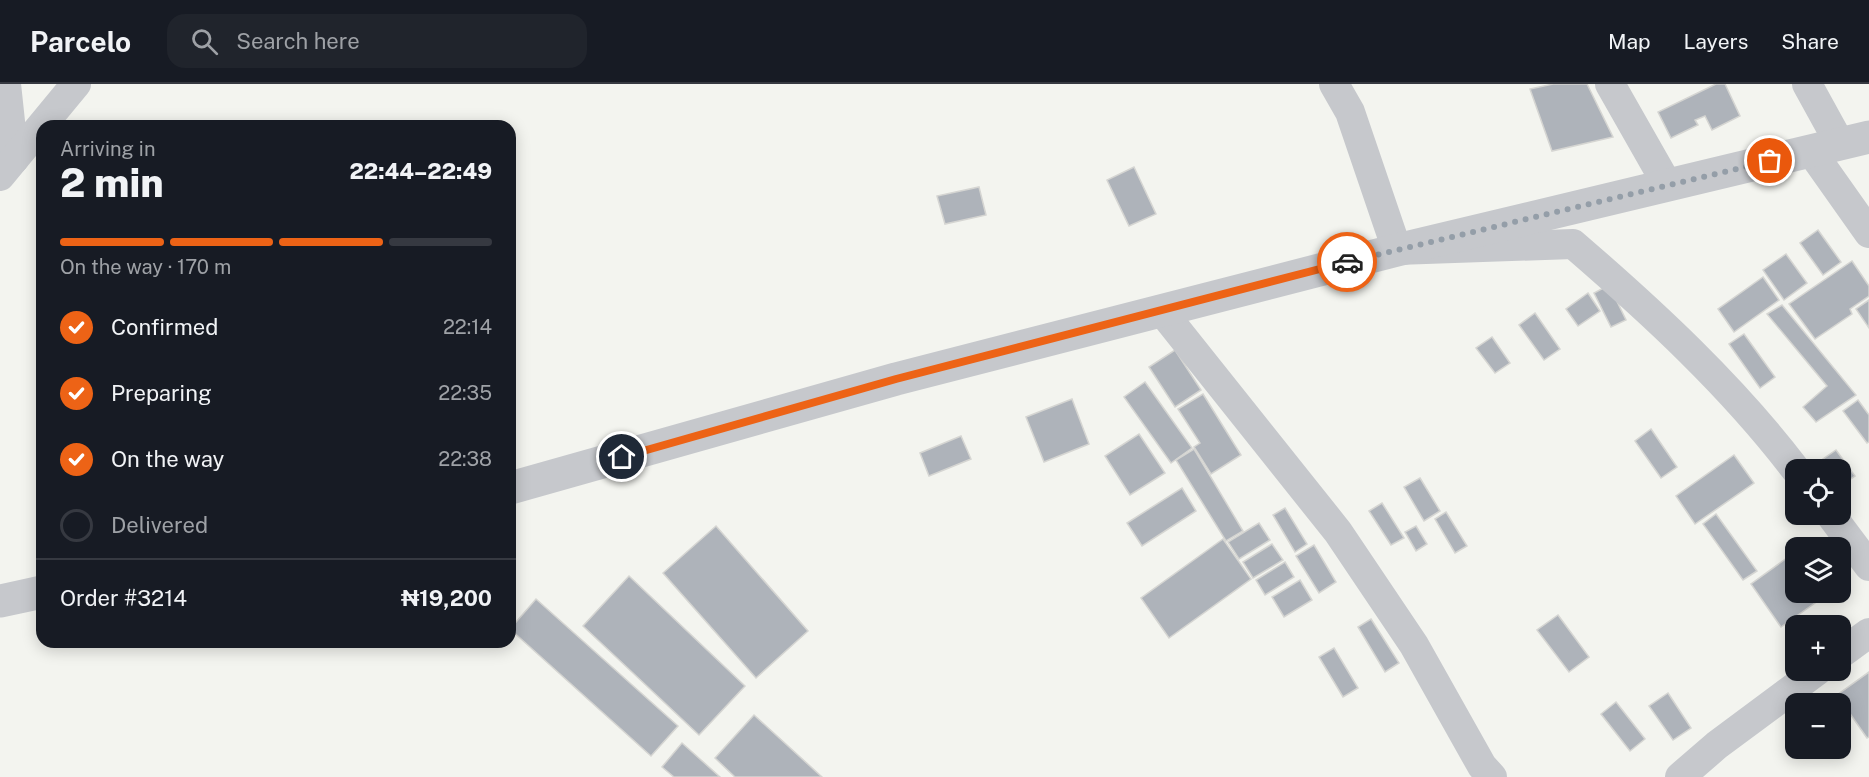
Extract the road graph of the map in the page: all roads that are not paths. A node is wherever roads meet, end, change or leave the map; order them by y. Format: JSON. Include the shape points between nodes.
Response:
{"nodes":[{"id":1,"x":6,"y":84,"type":"edge"},
{"id":2,"x":76,"y":84,"type":"edge"},
{"id":3,"x":1334,"y":84,"type":"edge"},
{"id":4,"x":1610,"y":84,"type":"edge"},
{"id":5,"x":1807,"y":84,"type":"edge"},
{"id":6,"x":46,"y":120,"type":"edge"},
{"id":7,"x":36,"y":133,"type":"edge"},
{"id":8,"x":1840,"y":144,"type":"edge"},
{"id":9,"x":7,"y":168,"type":"edge"},
{"id":10,"x":1668,"y":186,"type":"junction"},
{"id":11,"x":1869,"y":233,"type":"edge"},
{"id":12,"x":1397,"y":250,"type":"junction"},
{"id":13,"x":1161,"y":310,"type":"junction"},
{"id":14,"x":1786,"y":459,"type":"edge"},
{"id":15,"x":516,"y":486,"type":"edge"},
{"id":16,"x":1838,"y":525,"type":"edge"},
{"id":17,"x":1869,"y":566,"type":"edge"},
{"id":18,"x":36,"y":593,"type":"edge"},
{"id":19,"x":0,"y":601,"type":"edge"},
{"id":20,"x":1869,"y":633,"type":"edge"},
{"id":21,"x":1851,"y":646,"type":"edge"},
{"id":22,"x":1803,"y":681,"type":"edge"},
{"id":23,"x":1492,"y":777,"type":"edge"},
{"id":24,"x":1680,"y":777,"type":"edge"}],
"edges":[{"from":1,"to":9,"type":"street"},
{"from":2,"to":6,"type":"street"},
{"from":3,"to":12,"type":"street","via":[[1350,111]]},
{"from":4,"to":10,"type":"street"},
{"from":5,"to":8,"type":"street"},
{"from":7,"to":9,"type":"street"},
{"from":8,"to":10,"type":"street"},
{"from":8,"to":11,"type":"street"},
{"from":10,"to":12,"type":"street"},
{"from":12,"to":13,"type":"street"},
{"from":12,"to":14,"type":"street","via":[[1573,244],[1659,320]]},
{"from":13,"to":15,"type":"street","via":[[896,379]]},
{"from":13,"to":23,"type":"street","via":[[1338,532],[1414,645],[1482,766]]},
{"from":16,"to":17,"type":"street"},
{"from":18,"to":19,"type":"street"},
{"from":20,"to":21,"type":"street"},
{"from":22,"to":24,"type":"street"}]}
